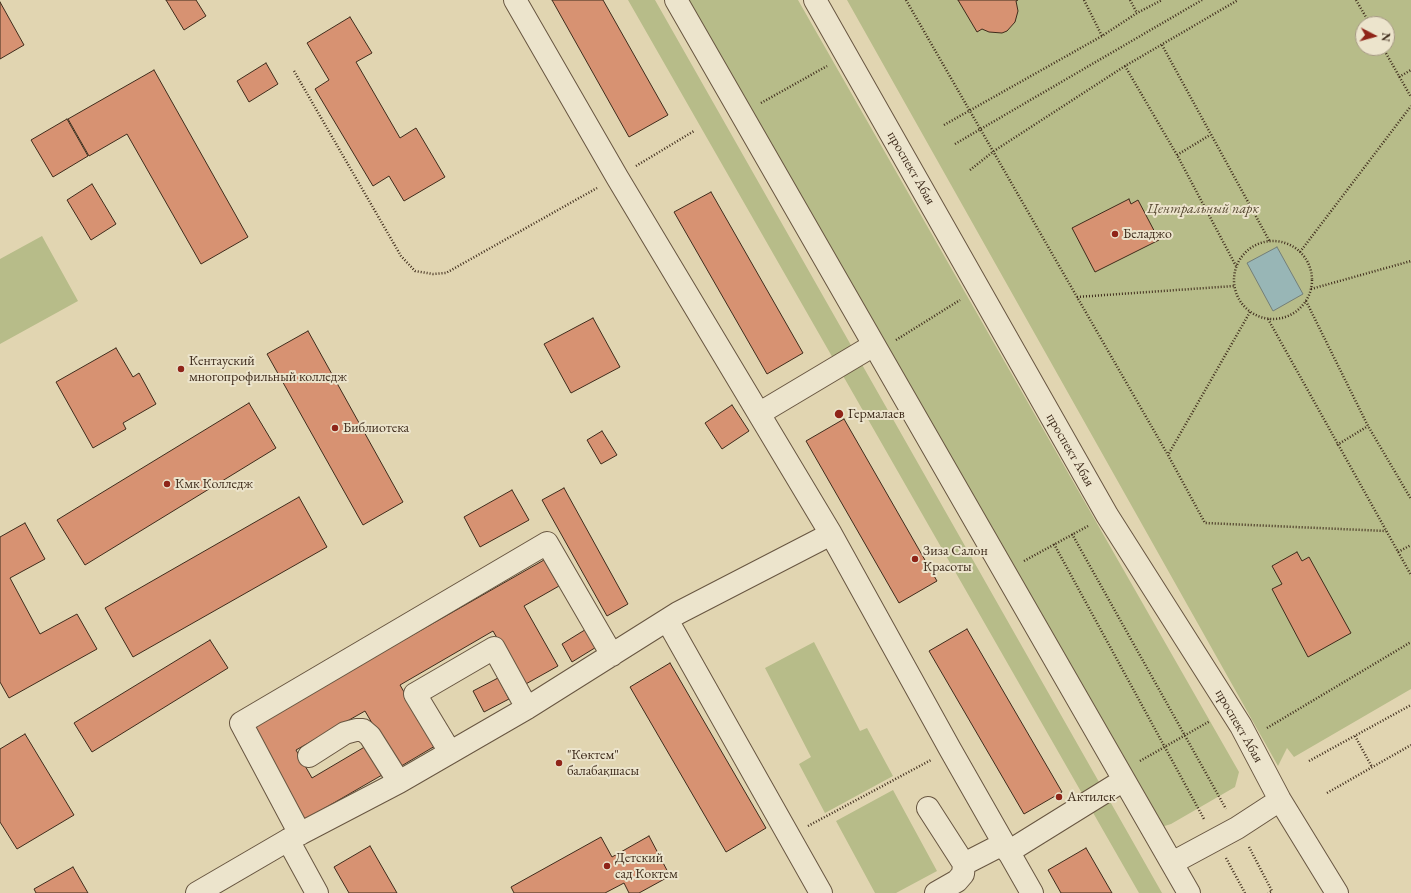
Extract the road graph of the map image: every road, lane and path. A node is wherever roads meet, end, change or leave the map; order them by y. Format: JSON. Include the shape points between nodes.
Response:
{"nodes":[{"id":1,"x":515,"y":0,"type":"edge"},
{"id":2,"x":676,"y":0,"type":"edge"},
{"id":3,"x":815,"y":0,"type":"edge"},
{"id":4,"x":906,"y":0,"type":"edge"},
{"id":5,"x":1084,"y":0,"type":"edge"},
{"id":6,"x":1130,"y":0,"type":"edge"},
{"id":7,"x":1162,"y":0,"type":"edge"},
{"id":8,"x":1202,"y":0,"type":"edge"},
{"id":9,"x":1236,"y":0,"type":"edge"},
{"id":10,"x":1356,"y":0,"type":"edge"},
{"id":11,"x":1137,"y":13,"type":"junction"},
{"id":12,"x":1365,"y":16,"type":"edge"},
{"id":13,"x":1102,"y":36,"type":"junction"},
{"id":14,"x":1162,"y":45,"type":"junction"},
{"id":15,"x":846,"y":55,"type":"junction"},
{"id":16,"x":1388,"y":56,"type":"edge"},
{"id":17,"x":1125,"y":66,"type":"junction"},
{"id":18,"x":1411,"y":70,"type":"edge"},
{"id":19,"x":294,"y":71,"type":"dead end"},
{"id":20,"x":1399,"y":76,"type":"junction"},
{"id":21,"x":1411,"y":98,"type":"edge"},
{"id":22,"x":1411,"y":106,"type":"edge"},
{"id":23,"x":969,"y":110,"type":"junction"},
{"id":24,"x":742,"y":114,"type":"junction"},
{"id":25,"x":944,"y":125,"type":"dead end"},
{"id":26,"x":981,"y":129,"type":"junction"},
{"id":27,"x":694,"y":131,"type":"dead end"},
{"id":28,"x":1210,"y":135,"type":"junction"},
{"id":29,"x":955,"y":144,"type":"dead end"},
{"id":30,"x":994,"y":151,"type":"junction"},
{"id":31,"x":1177,"y":155,"type":"junction"},
{"id":32,"x":970,"y":170,"type":"dead end"},
{"id":33,"x":617,"y":177,"type":"junction"},
{"id":34,"x":1270,"y":242,"type":"junction"},
{"id":35,"x":1300,"y":252,"type":"junction"},
{"id":36,"x":1411,"y":262,"type":"edge"},
{"id":37,"x":1236,"y":266,"type":"junction"},
{"id":38,"x":1234,"y":286,"type":"junction"},
{"id":39,"x":978,"y":288,"type":"junction"},
{"id":40,"x":1311,"y":289,"type":"junction"},
{"id":41,"x":1077,"y":297,"type":"junction"},
{"id":42,"x":1306,"y":301,"type":"junction"},
{"id":43,"x":1250,"y":312,"type":"junction"},
{"id":44,"x":1268,"y":319,"type":"junction"},
{"id":45,"x":876,"y":349,"type":"junction"},
{"id":46,"x":760,"y":414,"type":"junction"},
{"id":47,"x":1368,"y":426,"type":"junction"},
{"id":48,"x":1337,"y":445,"type":"junction"},
{"id":49,"x":1168,"y":455,"type":"junction"},
{"id":50,"x":1411,"y":499,"type":"edge"},
{"id":51,"x":1107,"y":515,"type":"junction"},
{"id":52,"x":1386,"y":531,"type":"junction"},
{"id":53,"x":831,"y":534,"type":"junction"},
{"id":54,"x":1072,"y":534,"type":"junction"},
{"id":55,"x":1054,"y":544,"type":"junction"},
{"id":56,"x":1411,"y":544,"type":"edge"},
{"id":57,"x":1398,"y":552,"type":"junction"},
{"id":58,"x":1004,"y":572,"type":"junction"},
{"id":59,"x":1411,"y":575,"type":"edge"},
{"id":60,"x":667,"y":620,"type":"junction"},
{"id":61,"x":1411,"y":642,"type":"edge"},
{"id":62,"x":612,"y":655,"type":"junction"},
{"id":63,"x":1411,"y":705,"type":"edge"},
{"id":64,"x":527,"y":708,"type":"junction"},
{"id":65,"x":1210,"y":721,"type":"dead end"},
{"id":66,"x":1263,"y":730,"type":"dead end"},
{"id":67,"x":1185,"y":735,"type":"junction"},
{"id":68,"x":1355,"y":736,"type":"junction"},
{"id":69,"x":1411,"y":745,"type":"edge"},
{"id":70,"x":1165,"y":747,"type":"junction"},
{"id":71,"x":950,"y":749,"type":"junction"},
{"id":72,"x":450,"y":752,"type":"junction"},
{"id":73,"x":309,"y":756,"type":"dead end"},
{"id":74,"x":1309,"y":761,"type":"dead end"},
{"id":75,"x":1372,"y":767,"type":"junction"},
{"id":76,"x":1122,"y":776,"type":"junction"},
{"id":77,"x":399,"y":782,"type":"junction"},
{"id":78,"x":1327,"y":793,"type":"dead end"},
{"id":79,"x":1280,"y":800,"type":"junction"},
{"id":80,"x":928,"y":808,"type":"dead end"},
{"id":81,"x":1237,"y":828,"type":"junction"},
{"id":82,"x":801,"y":830,"type":"dead end"},
{"id":83,"x":294,"y":837,"type":"junction"},
{"id":84,"x":1216,"y":840,"type":"junction"},
{"id":85,"x":1006,"y":848,"type":"junction"},
{"id":86,"x":964,"y":864,"type":"junction"},
{"id":87,"x":1172,"y":864,"type":"junction"},
{"id":88,"x":197,"y":893,"type":"edge"},
{"id":89,"x":317,"y":893,"type":"edge"},
{"id":90,"x":821,"y":893,"type":"edge"},
{"id":91,"x":936,"y":893,"type":"edge"},
{"id":92,"x":1032,"y":893,"type":"edge"},
{"id":93,"x":1189,"y":893,"type":"edge"},
{"id":94,"x":1245,"y":893,"type":"edge"},
{"id":95,"x":1268,"y":893,"type":"edge"},
{"id":96,"x":1337,"y":893,"type":"edge"}],
"edges":[{"from":1,"to":33,"type":"street"},
{"from":2,"to":24,"type":"street"},
{"from":3,"to":15,"type":"street","name":"проспект Абая"},
{"from":4,"to":23,"type":"path"},
{"from":5,"to":13,"type":"path"},
{"from":6,"to":11,"type":"path"},
{"from":7,"to":11,"type":"path"},
{"from":8,"to":26,"type":"path"},
{"from":9,"to":14,"type":"path"},
{"from":10,"to":12,"type":"path"},
{"from":11,"to":13,"type":"path"},
{"from":13,"to":23,"type":"path"},
{"from":14,"to":17,"type":"path"},
{"from":14,"to":28,"type":"path"},
{"from":15,"to":24,"type":"path"},
{"from":15,"to":39,"type":"street","name":"проспект Абая"},
{"from":16,"to":20,"type":"path"},
{"from":17,"to":30,"type":"path"},
{"from":17,"to":31,"type":"path"},
{"from":18,"to":20,"type":"path"},
{"from":19,"to":33,"type":"path","via":[[401,256],[415,271],[446,273]]},
{"from":20,"to":21,"type":"path"},
{"from":22,"to":35,"type":"path"},
{"from":23,"to":25,"type":"path"},
{"from":23,"to":26,"type":"path"},
{"from":24,"to":45,"type":"street"},
{"from":26,"to":29,"type":"path"},
{"from":26,"to":30,"type":"path"},
{"from":27,"to":33,"type":"path"},
{"from":28,"to":31,"type":"path"},
{"from":28,"to":34,"type":"path"},
{"from":30,"to":32,"type":"path"},
{"from":30,"to":41,"type":"path"},
{"from":31,"to":37,"type":"path"},
{"from":33,"to":46,"type":"street"},
{"from":34,"to":35,"type":"path","via":[[1289,244]]},
{"from":34,"to":37,"type":"path","via":[[1263,242],[1250,248]]},
{"from":35,"to":40,"type":"path","via":[[1308,263],[1312,275]]},
{"from":36,"to":40,"type":"path"},
{"from":37,"to":38,"type":"path"},
{"from":38,"to":41,"type":"path"},
{"from":38,"to":43,"type":"path","via":[[1237,296]]},
{"from":39,"to":45,"type":"path"},
{"from":39,"to":51,"type":"street","name":"проспект Абая"},
{"from":40,"to":42,"type":"path"},
{"from":41,"to":49,"type":"path"},
{"from":42,"to":44,"type":"path","via":[[1288,316]]},
{"from":42,"to":47,"type":"path"},
{"from":43,"to":44,"type":"path"},
{"from":43,"to":49,"type":"path"},
{"from":44,"to":48,"type":"path"},
{"from":45,"to":46,"type":"street"},
{"from":45,"to":58,"type":"street"},
{"from":46,"to":53,"type":"street"},
{"from":47,"to":48,"type":"path"},
{"from":47,"to":50,"type":"path"},
{"from":48,"to":52,"type":"path"},
{"from":49,"to":52,"type":"path","via":[[1206,523]]},
{"from":51,"to":54,"type":"path"},
{"from":51,"to":79,"type":"street","name":"проспект Абая","via":[[1241,726]]},
{"from":52,"to":57,"type":"path"},
{"from":53,"to":60,"type":"street"},
{"from":53,"to":71,"type":"street"},
{"from":54,"to":55,"type":"path"},
{"from":54,"to":67,"type":"path"},
{"from":55,"to":58,"type":"path"},
{"from":55,"to":70,"type":"path"},
{"from":56,"to":57,"type":"path"},
{"from":57,"to":59,"type":"path"},
{"from":58,"to":76,"type":"street"},
{"from":60,"to":62,"type":"street"},
{"from":60,"to":90,"type":"street"},
{"from":61,"to":66,"type":"path"},
{"from":62,"to":64,"type":"street"},
{"from":62,"to":83,"type":"street","via":[[547,543],[241,723]]},
{"from":63,"to":68,"type":"path"},
{"from":64,"to":72,"type":"street"},
{"from":64,"to":72,"type":"street","via":[[494,648],[415,694]]},
{"from":65,"to":67,"type":"path"},
{"from":67,"to":70,"type":"path"},
{"from":67,"to":81,"type":"path"},
{"from":68,"to":74,"type":"path"},
{"from":68,"to":75,"type":"path"},
{"from":69,"to":75,"type":"path"},
{"from":70,"to":76,"type":"path"},
{"from":70,"to":84,"type":"path"},
{"from":71,"to":82,"type":"path"},
{"from":71,"to":85,"type":"street"},
{"from":72,"to":77,"type":"street"},
{"from":73,"to":77,"type":"street","via":[[345,733],[363,730],[370,736]]},
{"from":75,"to":78,"type":"path"},
{"from":76,"to":85,"type":"street"},
{"from":76,"to":87,"type":"street"},
{"from":77,"to":83,"type":"street"},
{"from":79,"to":81,"type":"street"},
{"from":79,"to":96,"type":"street","name":"проспект Абая"},
{"from":80,"to":86,"type":"street"},
{"from":81,"to":84,"type":"street"},
{"from":81,"to":95,"type":"path","via":[[1272,891]]},
{"from":83,"to":88,"type":"street"},
{"from":83,"to":89,"type":"street"},
{"from":84,"to":87,"type":"street"},
{"from":84,"to":94,"type":"path"},
{"from":85,"to":86,"type":"street"},
{"from":85,"to":92,"type":"street"},
{"from":86,"to":91,"type":"street","via":[[963,874],[957,881]]},
{"from":87,"to":93,"type":"street"}]}
